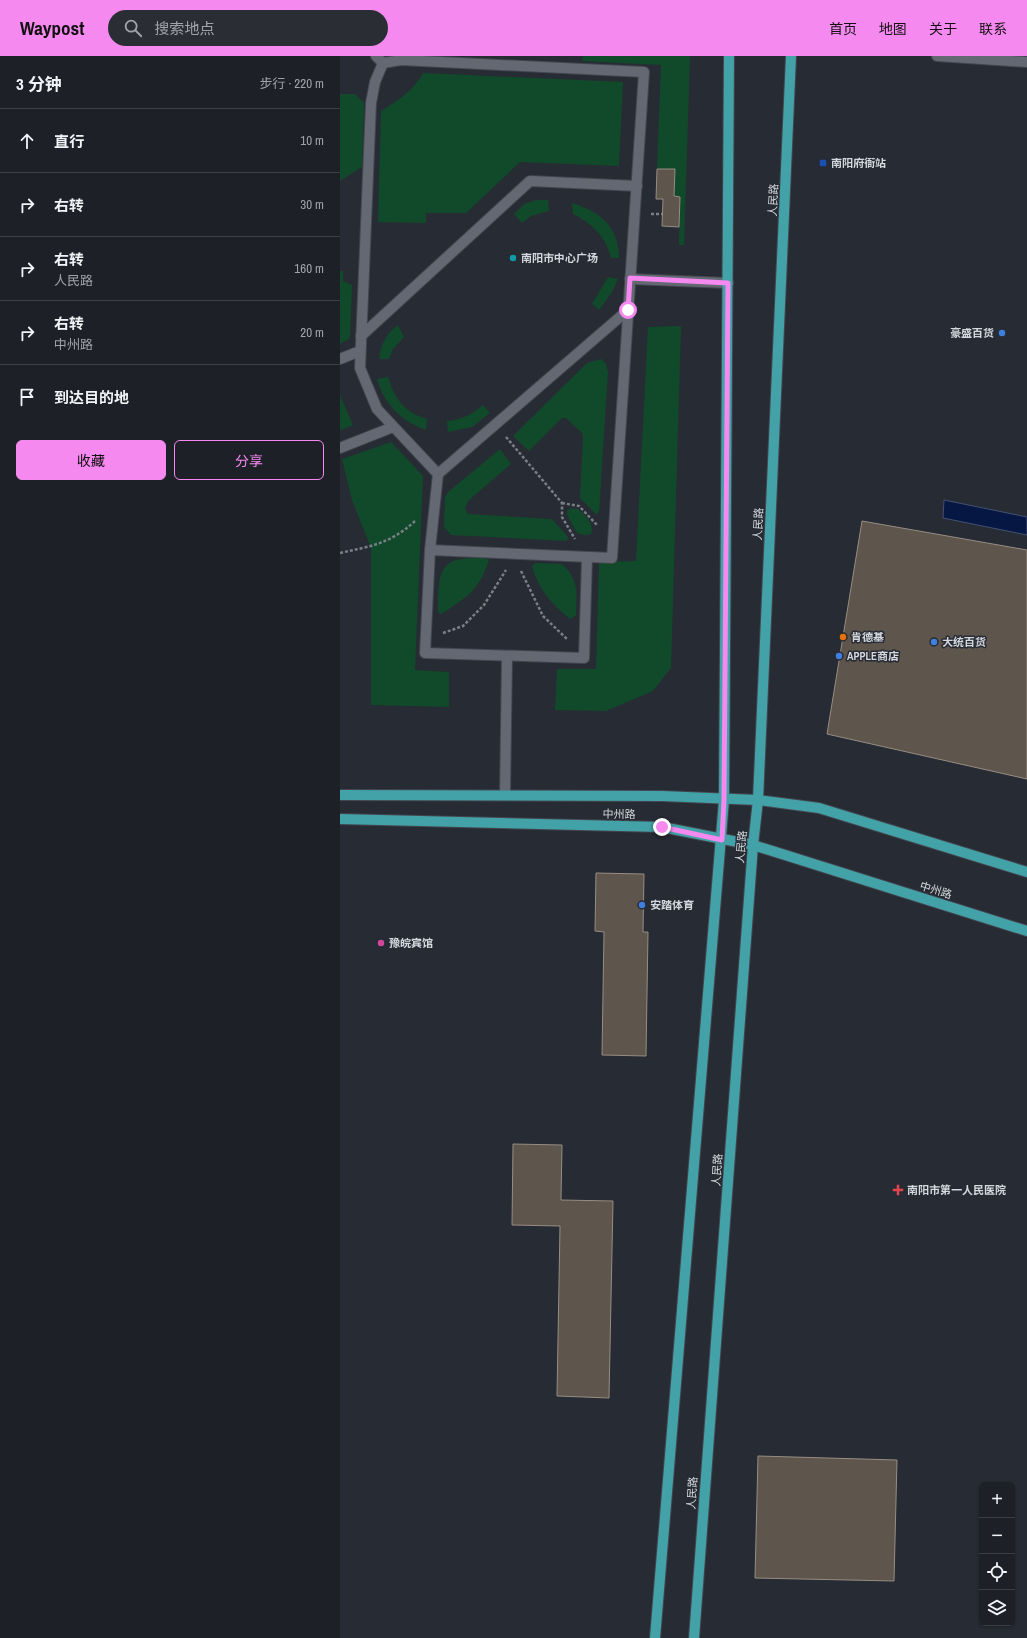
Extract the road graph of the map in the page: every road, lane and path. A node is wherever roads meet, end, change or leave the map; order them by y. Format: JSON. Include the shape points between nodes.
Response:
{"nodes":[{"id":1,"x":730,"y":56,"type":"edge"},
{"id":2,"x":791,"y":56,"type":"edge"},
{"id":3,"x":936,"y":56,"type":"edge"},
{"id":4,"x":970,"y":57,"type":"edge"},
{"id":5,"x":379,"y":60,"type":"edge"},
{"id":6,"x":1027,"y":62,"type":"edge"},
{"id":7,"x":637,"y":186,"type":"junction"},
{"id":8,"x":630,"y":278,"type":"junction"},
{"id":9,"x":728,"y":283,"type":"junction"},
{"id":10,"x":628,"y":310,"type":"junction"},
{"id":11,"x":361,"y":336,"type":"junction"},
{"id":12,"x":360,"y":351,"type":"junction"},
{"id":13,"x":340,"y":359,"type":"edge"},
{"id":14,"x":496,"y":424,"type":"junction"},
{"id":15,"x":393,"y":427,"type":"junction"},
{"id":16,"x":340,"y":448,"type":"edge"},
{"id":17,"x":438,"y":474,"type":"junction"},
{"id":18,"x":435,"y":502,"type":"junction"},
{"id":19,"x":562,"y":503,"type":"junction"},
{"id":20,"x":613,"y":544,"type":"junction"},
{"id":21,"x":430,"y":550,"type":"junction"},
{"id":22,"x":340,"y":553,"type":"edge"},
{"id":23,"x":514,"y":554,"type":"junction"},
{"id":24,"x":587,"y":558,"type":"junction"},
{"id":25,"x":426,"y":639,"type":"junction"},
{"id":26,"x":584,"y":650,"type":"junction"},
{"id":27,"x":507,"y":656,"type":"junction"},
{"id":28,"x":340,"y":795,"type":"edge"},
{"id":29,"x":505,"y":795,"type":"junction"},
{"id":30,"x":724,"y":800,"type":"junction"},
{"id":31,"x":758,"y":800,"type":"junction"},
{"id":32,"x":340,"y":819,"type":"edge"},
{"id":33,"x":722,"y":840,"type":"junction"},
{"id":34,"x":753,"y":845,"type":"junction"},
{"id":35,"x":1027,"y":872,"type":"edge"},
{"id":36,"x":1027,"y":930,"type":"edge"},
{"id":37,"x":655,"y":1638,"type":"edge"},
{"id":38,"x":694,"y":1638,"type":"edge"}],
"edges":[{"from":1,"to":9,"type":"main road","name":"人民路"},
{"from":2,"to":31,"type":"main road","name":"人民路"},
{"from":3,"to":4,"type":"street"},
{"from":4,"to":6,"type":"street"},
{"from":5,"to":7,"type":"street","via":[[644,72]]},
{"from":5,"to":11,"type":"street","via":[[371,103]]},
{"from":7,"to":8,"type":"street"},
{"from":7,"to":11,"type":"street","via":[[530,181]]},
{"from":8,"to":9,"type":"street"},
{"from":8,"to":10,"type":"street"},
{"from":9,"to":30,"type":"main road","name":"人民路"},
{"from":10,"to":14,"type":"street"},
{"from":10,"to":20,"type":"street"},
{"from":11,"to":12,"type":"street"},
{"from":12,"to":13,"type":"street"},
{"from":12,"to":15,"type":"street","via":[[360,368],[377,409]]},
{"from":14,"to":17,"type":"street"},
{"from":14,"to":19,"type":"path"},
{"from":15,"to":16,"type":"street"},
{"from":15,"to":17,"type":"street","via":[[418,450]]},
{"from":17,"to":18,"type":"street"},
{"from":18,"to":21,"type":"street"},
{"from":18,"to":22,"type":"path","via":[[393,539]]},
{"from":19,"to":20,"type":"path","via":[[579,506]]},
{"from":19,"to":24,"type":"path","via":[[562,517]]},
{"from":20,"to":24,"type":"street","via":[[612,558]]},
{"from":21,"to":23,"type":"street"},
{"from":21,"to":25,"type":"street"},
{"from":23,"to":24,"type":"street"},
{"from":23,"to":25,"type":"path","via":[[488,599],[463,626]]},
{"from":23,"to":26,"type":"path","via":[[527,587],[543,616],[562,635]]},
{"from":24,"to":26,"type":"street"},
{"from":25,"to":27,"type":"street","via":[[425,653]]},
{"from":26,"to":27,"type":"street","via":[[584,658]]},
{"from":27,"to":29,"type":"street"},
{"from":28,"to":29,"type":"main road","name":"中州路"},
{"from":29,"to":30,"type":"main road","name":"中州路","via":[[662,796]]},
{"from":30,"to":31,"type":"main road","name":"中州路"},
{"from":30,"to":33,"type":"main road","name":"人民路"},
{"from":31,"to":34,"type":"main road","name":"人民路"},
{"from":31,"to":35,"type":"main road","name":"中州路","via":[[819,808]]},
{"from":32,"to":33,"type":"main road","name":"中州路","via":[[662,827]]},
{"from":33,"to":34,"type":"main road","name":"中州路"},
{"from":33,"to":37,"type":"main road","name":"人民路"},
{"from":34,"to":36,"type":"main road","name":"中州路"},
{"from":34,"to":38,"type":"main road","name":"人民路"}]}
